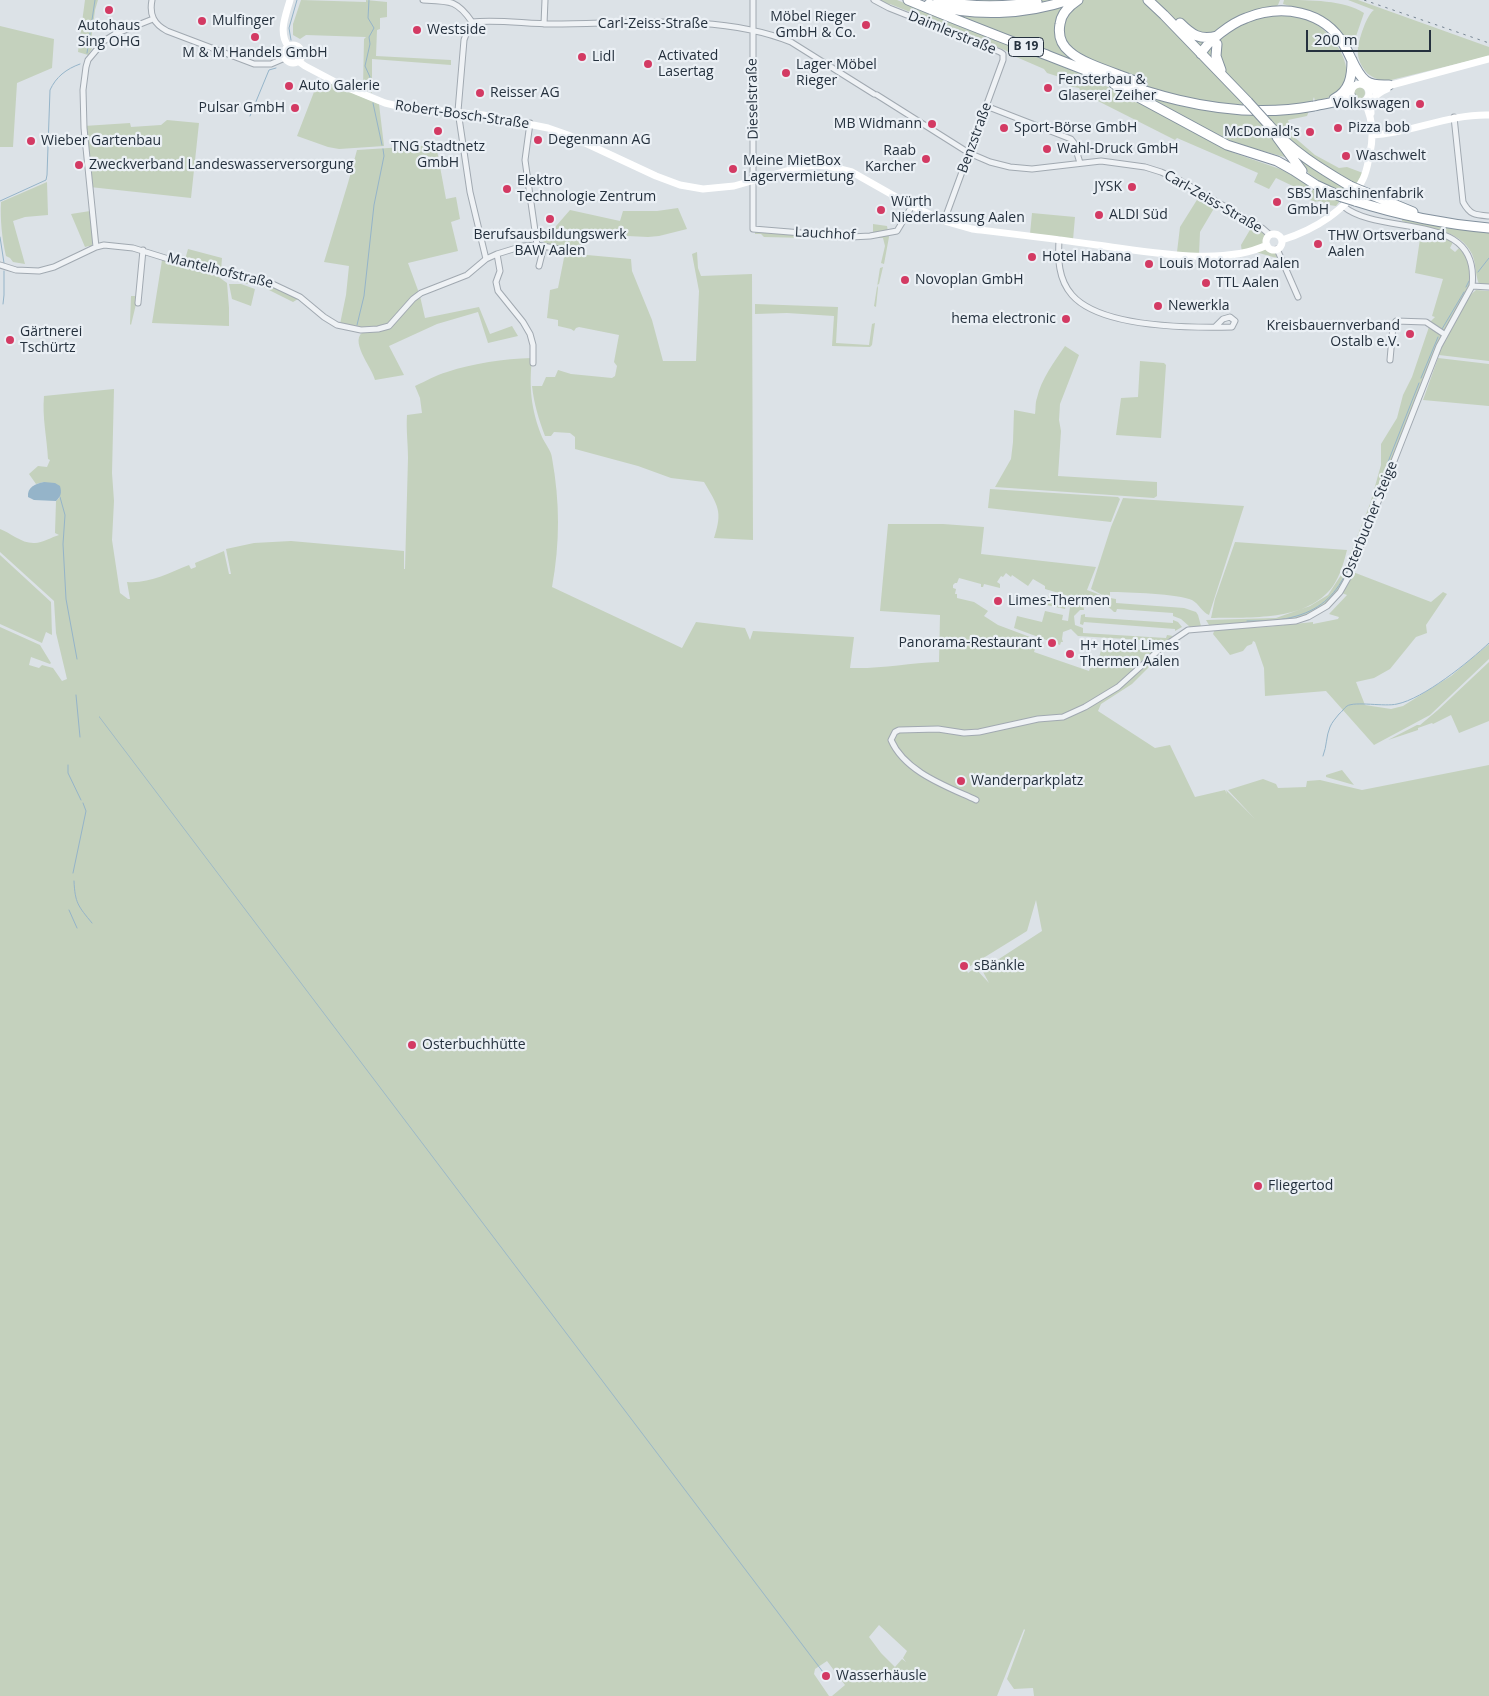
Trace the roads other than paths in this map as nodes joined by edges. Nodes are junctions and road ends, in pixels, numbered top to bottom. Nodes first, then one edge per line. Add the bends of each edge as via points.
1 (152, 0) edge
2 (290, 0) edge
3 (423, 0) edge
4 (545, 0) edge
5 (753, 0) edge
6 (874, 0) edge
7 (908, 0) edge
8 (914, 0) edge
9 (938, 0) edge
10 (980, 0) edge
11 (1050, 0) edge
12 (1069, 0) edge
13 (1078, 0) edge
14 (1148, 0) edge
15 (1156, 0) edge
16 (1004, 6) junction
17 (153, 19) junction
18 (1176, 20) junction
19 (472, 22) junction
20 (544, 24) junction
21 (753, 31) junction
22 (1218, 39) junction
23 (288, 46) junction
24 (1203, 53) junction
25 (1003, 54) joint
26 (285, 58) junction
27 (1352, 59) junction
28 (1489, 59) edge
29 (298, 61) junction
30 (1221, 70) junction
31 (1092, 72) junction
32 (1358, 83) junction
33 (1400, 83) junction
34 (1389, 85) junction
35 (1368, 90) junction
36 (1238, 91) junction
37 (1351, 97) junction
38 (1364, 101) junction
39 (1191, 103) junction
40 (1322, 104) junction
41 (986, 106) junction
42 (458, 111) junction
43 (1489, 115) edge
44 (1371, 116) junction
45 (1454, 118) junction
46 (530, 123) junction
47 (1270, 126) junction
48 (1373, 135) junction
49 (969, 153) junction
50 (1080, 163) junction
51 (754, 181) junction
52 (1316, 185) junction
53 (1342, 202) junction
54 (912, 206) junction
55 (1489, 216) edge
56 (944, 221) junction
57 (1456, 224) junction
58 (1489, 228) edge
59 (753, 229) joint
60 (1270, 235) junction
61 (1059, 240) junction
62 (1282, 240) junction
63 (537, 245) junction
64 (1267, 245) junction
65 (544, 246) junction
66 (96, 247) junction
67 (1277, 249) junction
68 (143, 250) junction
69 (565, 250) dead end
70 (497, 254) junction
71 (486, 258) junction
72 (0, 265) edge
73 (539, 266) dead end
74 (1472, 286) junction
75 (1489, 287) edge
76 (1298, 297) dead end
77 (138, 303) dead end
78 (1215, 327) dead end
79 (1444, 334) junction
80 (1390, 360) dead end
81 (534, 362) dead end
82 (976, 800) dead end

1 - 17 street via 150,10
2 - 23 street, Robert-Bosch-Straße via 283,29
3 - 19 street via 453,2 465,10
4 - 20 street
5 - 21 street, Dieselstraße
6 - 25 street, Daimlerstraße
7 - 31 highway, B 19
8 - 12 highway via 984,13 1021,11
9 - 16 highway via 969,6
10 - 16 highway
11 - 16 highway
13 - 39 highway, B 19 via 1064,13 1059,27 1061,40 1070,52
14 - 24 highway, B 19
15 - 18 highway
17 - 26 street via 167,32 254,64 271,64
17 - 66 street via 104,41 86,67 84,128
18 - 22 highway via 1197,37
18 - 24 highway
19 - 20 street, Carl-Zeiss-Straße
19 - 42 street via 464,40
20 - 21 street, Carl-Zeiss-Straße via 703,22
21 - 49 street, Carl-Zeiss-Straße via 791,42
21 - 51 street, Dieselstraße
22 - 24 highway
22 - 27 highway via 1239,20 1281,10 1294,11 1333,30
22 - 30 highway, B 19 via 1216,56
23 - 26 street, Robert-Bosch-Straße
23 - 29 street, Robert-Bosch-Straße via 299,48 301,56
24 - 30 highway
24 - 36 highway, B 19
25 - 41 street, Benzstraße
26 - 29 street, Robert-Bosch-Straße via 291,62
27 - 32 highway
27 - 34 highway via 1364,80
27 - 40 highway, B 19 via 1347,88 1337,98
28 - 33 street
29 - 42 street, Robert-Bosch-Straße via 385,104
30 - 36 highway, B 19
31 - 39 highway
31 - 52 highway, B 19 via 1227,145 1277,161
32 - 35 street
32 - 37 street via 1351,88
33 - 34 street
33 - 44 street via 1376,94
34 - 35 street
35 - 38 street
36 - 47 highway, B 19, bridge
37 - 38 street
37 - 40 highway, B 19
38 - 44 street
39 - 40 highway, B 19 via 1250,112
41 - 49 street, Benzstraße
41 - 50 street via 1071,139
42 - 46 street, Robert-Bosch-Straße
42 - 71 street via 470,192
43 - 45 street
44 - 48 street
45 - 48 street
45 - 55 street via 1463,202 1476,215
46 - 51 street, Robert-Bosch-Straße via 568,135 680,185 703,189
46 - 63 street via 525,160
47 - 52 highway, B 19 via 1294,162
47 - 57 highway, B 19, bridge via 1308,160 1350,186 1406,210
48 - 53 street via 1363,180
49 - 50 street, Carl-Zeiss-Straße via 990,162 1032,169
49 - 56 street, Benzstraße
50 - 60 street, Carl-Zeiss-Straße via 1116,162 1161,172 1216,200
51 - 54 street, Robert-Bosch-Straße via 800,168 832,166 852,172
51 - 59 street, Dieselstraße
52 - 53 highway, B 19
53 - 57 highway, B 19, bridge via 1355,201 1397,214
53 - 62 street via 1308,230
53 - 74 street via 1358,216 1435,232 1461,244 1469,257
54 - 56 street, Robert-Bosch-Straße
54 - 59 street, Lauchhof via 897,231 870,236
56 - 61 street, Robert-Bosch-Straße via 972,229
57 - 58 highway, B 19
60 - 62 street via 1277,234
60 - 64 street
61 - 64 street, Robert-Bosch-Straße via 1208,256 1236,254
61 - 78 street via 1058,267 1066,286 1087,306 1103,314 1130,320 1173,327
62 - 67 street
63 - 65 street
63 - 70 street
64 - 67 street via 1270,249
65 - 69 street
65 - 73 street
66 - 68 street, Mantelhofstraße via 104,245
66 - 72 street, Mantelhofstraße via 50,269 16,270
67 - 76 street
68 - 71 street, Mantelhofstraße via 200,268 264,280 300,297 324,317 349,329 390,326 413,298 467,275
68 - 77 street
70 - 71 street
70 - 81 street via 500,272 496,282 498,291 530,334
74 - 75 street
74 - 79 street, Osterbucher Steige
79 - 80 street via 1426,322 1396,321
79 - 82 street, Osterbucher Steige via 1349,576 1334,599 1318,612 1296,622 1188,630 1160,649 1118,686 1063,717 978,732 938,729 895,732 891,740 895,750 918,771

